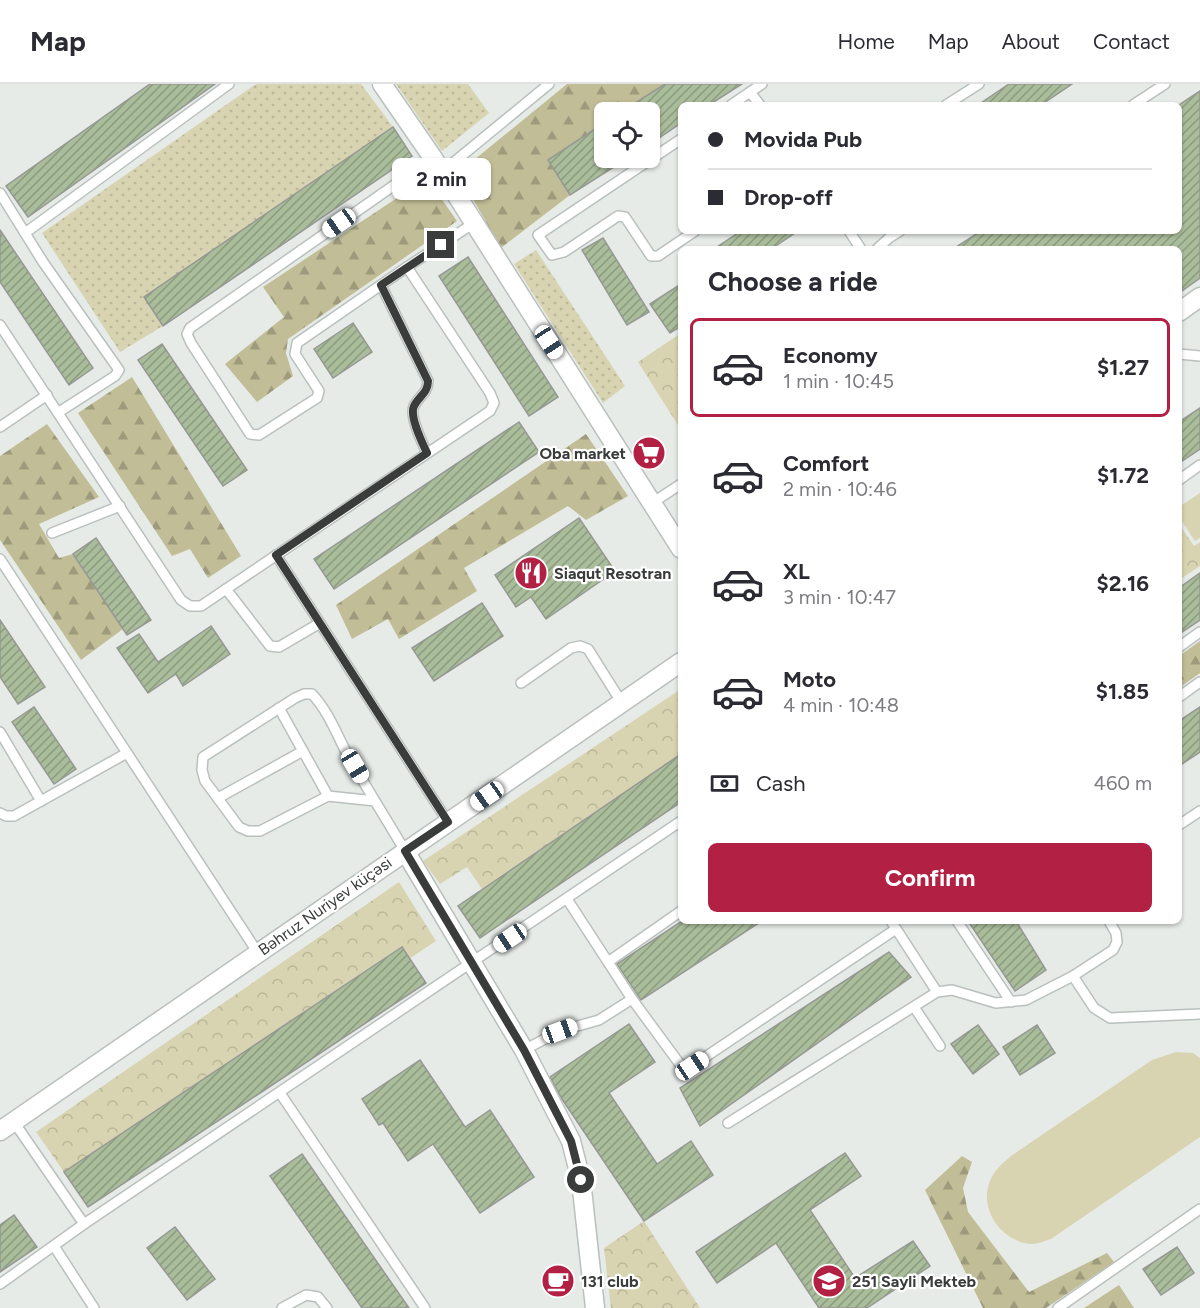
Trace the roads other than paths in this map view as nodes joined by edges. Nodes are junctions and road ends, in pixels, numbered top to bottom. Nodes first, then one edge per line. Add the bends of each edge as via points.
1 (229, 84) edge
2 (382, 84) edge
3 (549, 84) edge
4 (762, 84) edge
5 (979, 84) edge
6 (1165, 84) edge
7 (750, 92) junction
8 (735, 102) edge
9 (758, 102) edge
10 (951, 102) edge
11 (1138, 102) edge
12 (678, 141) edge
13 (437, 165) junction
14 (0, 193) edge
15 (474, 223) junction
16 (25, 233) junction
17 (691, 234) edge
18 (895, 234) edge
19 (880, 246) edge
20 (407, 267) junction
21 (381, 285) junction
22 (1200, 297) edge
23 (1182, 310) edge
24 (0, 325) edge
25 (1182, 354) edge
26 (1200, 356) edge
27 (47, 394) junction
28 (59, 412) junction
29 (0, 427) edge
30 (427, 453) junction
31 (1200, 465) edge
32 (1182, 478) edge
33 (678, 486) edge
34 (651, 503) junction
35 (120, 506) junction
36 (52, 532) dead end
37 (678, 544) edge
38 (276, 555) junction
39 (0, 559) edge
40 (226, 589) junction
41 (320, 622) junction
42 (1200, 632) edge
43 (1182, 645) edge
44 (678, 664) edge
45 (1200, 682) edge
46 (521, 683) dead end
47 (1182, 695) edge
48 (622, 703) junction
49 (279, 708) junction
50 (0, 732) edge
51 (303, 751) junction
52 (127, 753) junction
53 (328, 796) junction
54 (218, 798) junction
55 (41, 801) junction
56 (375, 801) junction
57 (1200, 811) edge
58 (0, 813) edge
59 (448, 822) junction
60 (1182, 823) edge
61 (678, 824) edge
62 (405, 851) junction
63 (567, 899) junction
64 (678, 913) edge
65 (959, 924) edge
66 (1110, 924) edge
67 (893, 925) edge
68 (258, 953) junction
69 (608, 962) junction
70 (472, 964) junction
71 (1073, 976) junction
72 (937, 992) junction
73 (632, 999) junction
74 (1011, 1002) junction
75 (914, 1007) junction
76 (1200, 1014) edge
77 (940, 1046) dead end
78 (524, 1050) junction
79 (280, 1093) junction
80 (728, 1123) dead end
81 (7, 1126) edge
82 (1200, 1209) edge
83 (84, 1224) junction
84 (54, 1246) junction
85 (0, 1284) edge
86 (94, 1308) edge
87 (282, 1308) edge
88 (327, 1308) edge
89 (425, 1308) edge
90 (595, 1308) edge
91 (1058, 1308) edge

1 - 16 lane
2 - 13 street
3 - 13 lane
4 - 7 lane
5 - 10 lane
6 - 11 lane
7 - 8 lane
7 - 9 lane
12 - 17 lane via 538,236 552,255 564,252 618,216 626,217 651,256 658,256
13 - 15 street
13 - 21 lane via 190,328 187,334 250,434 260,435 317,398 319,391 295,354 297,343
14 - 16 lane
15 - 20 lane
15 - 34 street
16 - 28 lane via 119,370
18 - 19 lane
20 - 21 lane
20 - 30 lane via 494,403 490,411
21 - 30 lane via 428,381 428,389 413,407
22 - 23 street
24 - 27 lane
25 - 26 lane
27 - 28 lane
27 - 29 lane
28 - 35 lane
30 - 38 lane
31 - 32 lane
33 - 34 lane
34 - 37 street
35 - 36 lane
35 - 40 lane via 181,600 190,606 201,606
38 - 40 lane
38 - 41 lane
39 - 52 lane
40 - 41 lane via 270,646 279,647
41 - 59 lane
42 - 43 lane
44 - 48 street, Bəhruz Nuriyev küçəsi
45 - 47 lane
46 - 48 lane via 571,648 580,646 588,649
48 - 59 street, Bəhruz Nuriyev küçəsi
49 - 51 lane
49 - 54 lane via 203,757 205,781
49 - 56 lane via 304,694 312,694 324,706
50 - 55 lane
51 - 53 lane
51 - 54 lane
52 - 55 lane
52 - 68 lane
53 - 54 lane via 260,831 239,827
53 - 56 lane
55 - 58 lane via 14,816
56 - 62 lane
57 - 60 lane
59 - 62 street, Bəhruz Nuriyev küçəsi
61 - 63 lane
62 - 68 street, Bəhruz Nuriyev küçəsi
62 - 70 street
63 - 69 lane
63 - 70 lane
64 - 69 lane
65 - 74 lane
66 - 71 lane via 1116,933 1113,950
67 - 72 lane
67 - 73 lane via 692,1066 679,1063
68 - 81 street, Bəhruz Nuriyev küçəsi
69 - 73 lane
70 - 78 street
70 - 79 lane
71 - 74 lane via 1026,1000
71 - 76 lane via 1094,1008 1110,1018
72 - 74 lane via 952,990 996,1003
72 - 75 lane
73 - 78 lane via 600,1020 560,1031
75 - 77 lane
75 - 80 lane
78 - 90 street via 578,1161
79 - 83 lane
79 - 89 lane
81 - 83 lane
82 - 91 lane
83 - 84 lane
84 - 85 lane
84 - 86 lane
87 - 88 lane via 306,1295 318,1297

